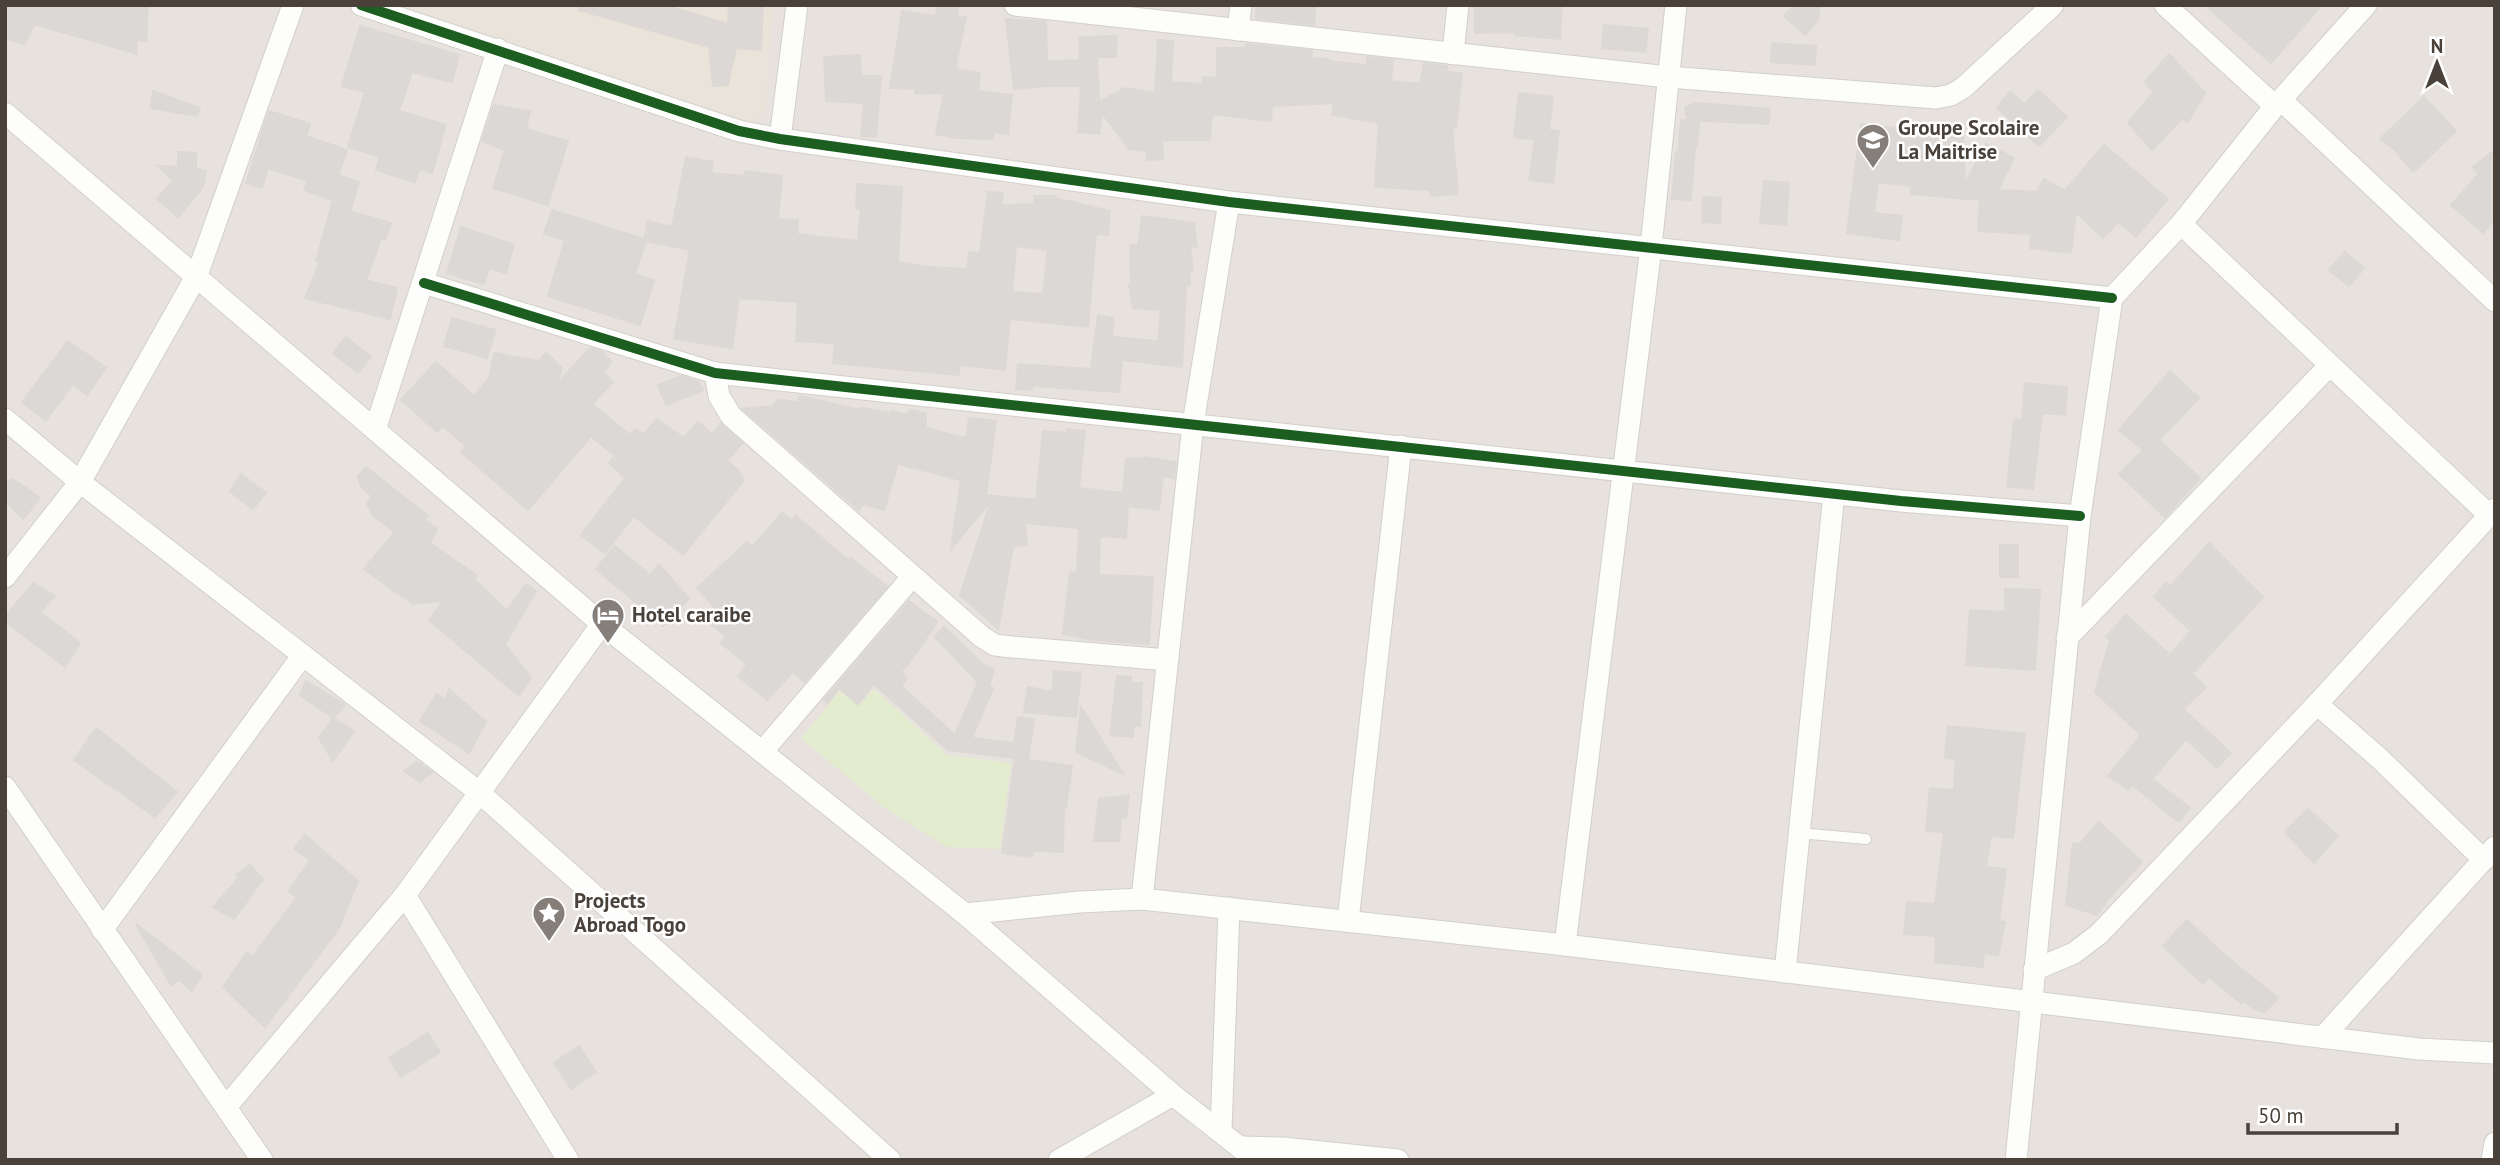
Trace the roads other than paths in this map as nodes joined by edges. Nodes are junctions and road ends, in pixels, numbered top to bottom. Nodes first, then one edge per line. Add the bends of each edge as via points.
1 (293, 5) edge
2 (361, 5) edge
3 (797, 5) edge
4 (1015, 5) edge
5 (1241, 5) edge
6 (1458, 5) edge
7 (1675, 5) edge
8 (2053, 5) edge
9 (2165, 5) edge
10 (2366, 5) edge
11 (1238, 30) junction
12 (498, 49) junction
13 (1453, 54) junction
14 (1668, 77) junction
15 (2278, 103) junction
16 (5, 113) edge
17 (780, 139) junction
18 (1229, 202) junction
19 (2181, 224) junction
20 (1651, 247) junction
21 (197, 275) junction
22 (424, 283) junction
23 (2112, 298) junction
24 (2495, 301) edge
25 (2329, 365) junction
26 (715, 373) junction
27 (5, 419) edge
28 (1193, 424) junction
29 (375, 430) junction
30 (1401, 446) junction
31 (1623, 470) junction
32 (80, 482) junction
33 (1834, 494) junction
34 (2492, 512) edge
35 (2080, 516) junction
36 (5, 577) edge
37 (912, 577) junction
38 (602, 624) junction
39 (2067, 638) junction
40 (303, 655) junction
41 (1168, 660) junction
42 (2317, 704) junction
43 (762, 752) junction
44 (5, 787) edge
45 (480, 793) junction
46 (1799, 832) junction
47 (1866, 839) dead end
48 (2489, 853) edge
49 (405, 895) junction
50 (1142, 899) junction
51 (1229, 908) junction
52 (965, 914) junction
53 (1348, 921) junction
54 (102, 930) junction
55 (1565, 945) junction
56 (2035, 970) junction
57 (1785, 972) junction
58 (2031, 1002) junction
59 (2323, 1037) junction
60 (2495, 1053) edge
61 (1173, 1095) junction
62 (226, 1107) junction
63 (1221, 1131) junction
64 (2495, 1143) edge
65 (1249, 1154) edge
66 (262, 1160) edge
67 (568, 1160) edge
68 (890, 1160) edge
69 (1059, 1160) edge
70 (1398, 1160) edge
71 (2016, 1160) edge
72 (2492, 1160) edge

1 - 21 street
2 - 12 street
3 - 17 street
4 - 11 street
5 - 11 street
6 - 13 street
7 - 14 street
8 - 14 street via 1951,95
9 - 15 street
10 - 15 street
11 - 13 street
12 - 17 street via 739,131
12 - 22 street
13 - 14 street
14 - 20 street
15 - 19 street
15 - 24 street
16 - 21 street
17 - 18 street
18 - 20 street
18 - 28 street
19 - 23 street
19 - 25 street
20 - 23 street
20 - 31 street
21 - 29 street
21 - 32 street
22 - 26 street
22 - 29 street
23 - 35 street
25 - 34 street
25 - 39 street
26 - 28 street
26 - 37 street via 719,396 730,416
27 - 32 street
28 - 30 street
28 - 41 street
29 - 38 street
30 - 31 street
30 - 53 street
31 - 33 street
31 - 55 street
32 - 36 street
32 - 40 street
33 - 35 street
33 - 46 street
34 - 42 street
35 - 39 street
37 - 41 street via 995,645
37 - 43 street
38 - 43 street
38 - 45 street
39 - 56 street
40 - 45 street
40 - 54 street
41 - 50 street
42 - 48 street
42 - 56 street via 2099,934 2074,953
43 - 52 street
44 - 54 street
45 - 49 street
45 - 68 street
46 - 47 lane
46 - 57 street
48 - 59 street
49 - 62 street
49 - 67 street
50 - 51 street
50 - 52 street
51 - 53 street
51 - 63 street
52 - 61 street
53 - 55 street
54 - 62 street
55 - 57 street
56 - 58 street
57 - 58 street
58 - 59 street
58 - 71 street
59 - 60 street
61 - 63 street
61 - 69 street
62 - 66 street
63 - 65 street
64 - 72 street
65 - 70 street via 1283,1148

